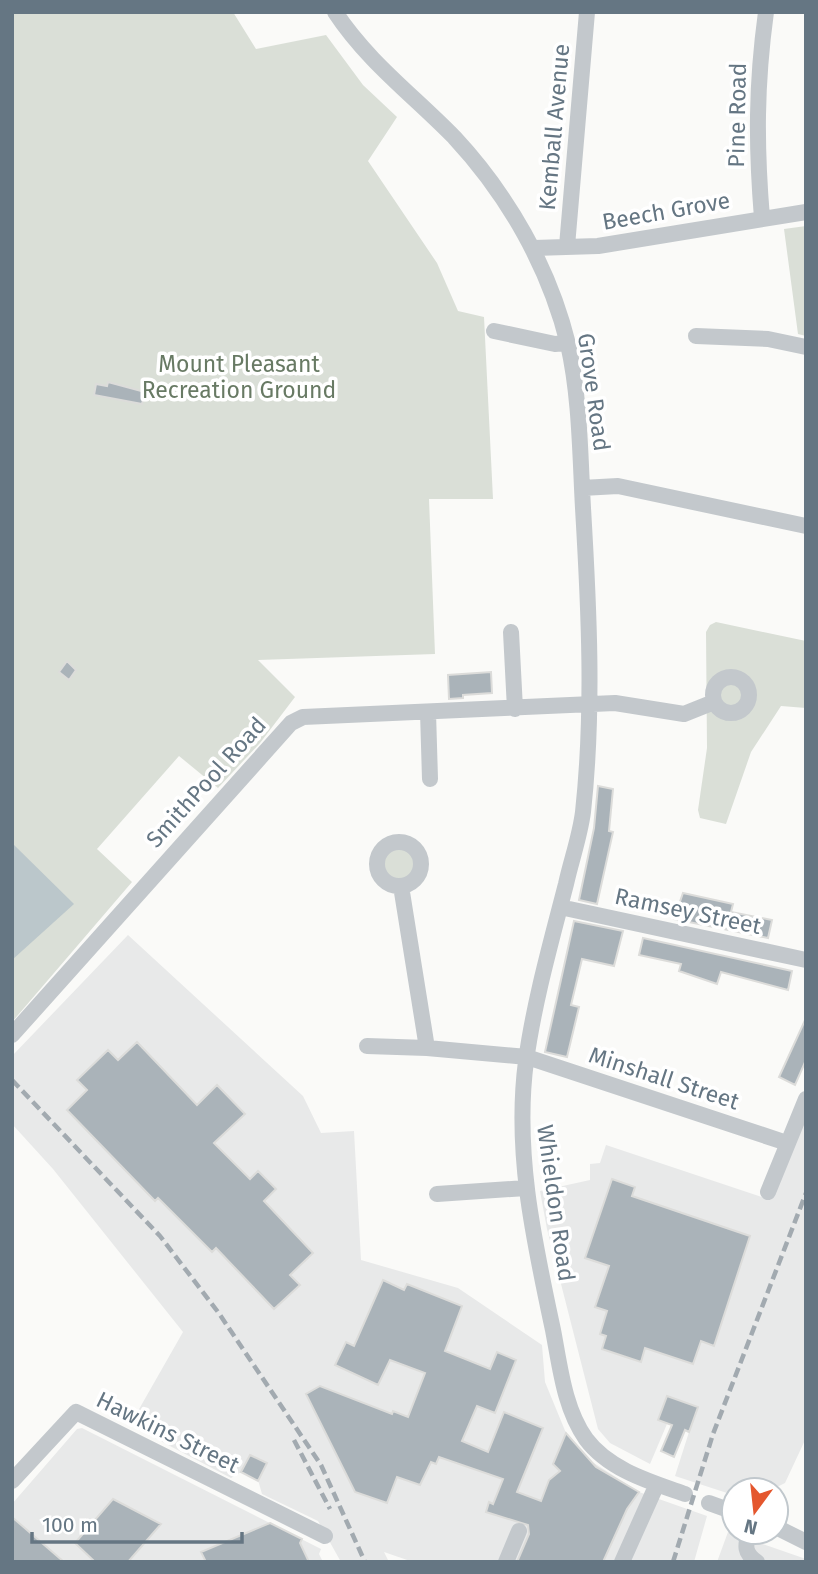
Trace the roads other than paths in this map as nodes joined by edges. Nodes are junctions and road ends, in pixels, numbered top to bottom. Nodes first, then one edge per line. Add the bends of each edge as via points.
1 (335, 12) edge
2 (587, 12) edge
3 (766, 12) edge
4 (806, 212) edge
5 (762, 218) junction
6 (567, 247) junction
7 (534, 248) junction
8 (494, 331) dead end
9 (696, 336) dead end
10 (568, 343) junction
11 (806, 347) edge
12 (582, 488) junction
13 (806, 526) edge
14 (511, 632) dead end
15 (714, 702) dead end
16 (590, 706) junction
17 (515, 709) junction
18 (428, 712) junction
19 (586, 773) joint
20 (430, 779) dead end
21 (401, 886) dead end
22 (560, 907) junction
23 (806, 960) edge
24 (12, 1035) edge
25 (367, 1046) dead end
26 (427, 1048) junction
27 (527, 1057) junction
28 (806, 1099) edge
29 (787, 1143) junction
30 (526, 1188) junction
31 (768, 1192) dead end
32 (437, 1194) dead end
33 (12, 1481) edge
34 (657, 1485) junction
35 (685, 1494) dead end
36 (709, 1503) dead end
37 (720, 1507) edge
38 (519, 1531) dead end
39 (790, 1534) edge
40 (324, 1536) dead end
41 (806, 1542) edge
42 (745, 1546) edge
43 (506, 1562) edge
44 (622, 1562) edge
45 (757, 1562) edge

1 - 7 street, Grove Road via 377,67 483,170
2 - 6 street, Kemball Avenue
3 - 5 street, Pine Road via 757,79
4 - 5 street, Beech Grove
5 - 6 street, Beech Grove
6 - 7 street, Beech Grove
7 - 10 street, Grove Road
8 - 10 street
9 - 11 street via 768,339
10 - 12 street, Grove Road
12 - 13 street via 618,486
12 - 16 street, Grove Road
14 - 17 street
15 - 16 street, SmithPool Road via 684,714 635,704
16 - 17 street, SmithPool Road
16 - 19 street, Grove Road
17 - 18 street, SmithPool Road
18 - 20 street
18 - 24 street, SmithPool Road via 303,717 291,723
19 - 22 street, Whieldon Road via 582,817
21 - 26 street
22 - 23 street, Ramsey Street
22 - 27 street, Whieldon Road
25 - 26 street, Minshall Street
26 - 27 street, Minshall Street
27 - 29 street, Minshall Street
27 - 30 street, Whieldon Road via 521,1115
28 - 29 street
29 - 31 street
30 - 32 street
30 - 34 street, Whieldon Road via 576,1422 599,1454
33 - 40 street, Hawkins Street via 76,1412
34 - 35 street, Whieldon Road
34 - 44 street
36 - 37 street
38 - 43 street
39 - 41 street
42 - 45 street via 748,1556

